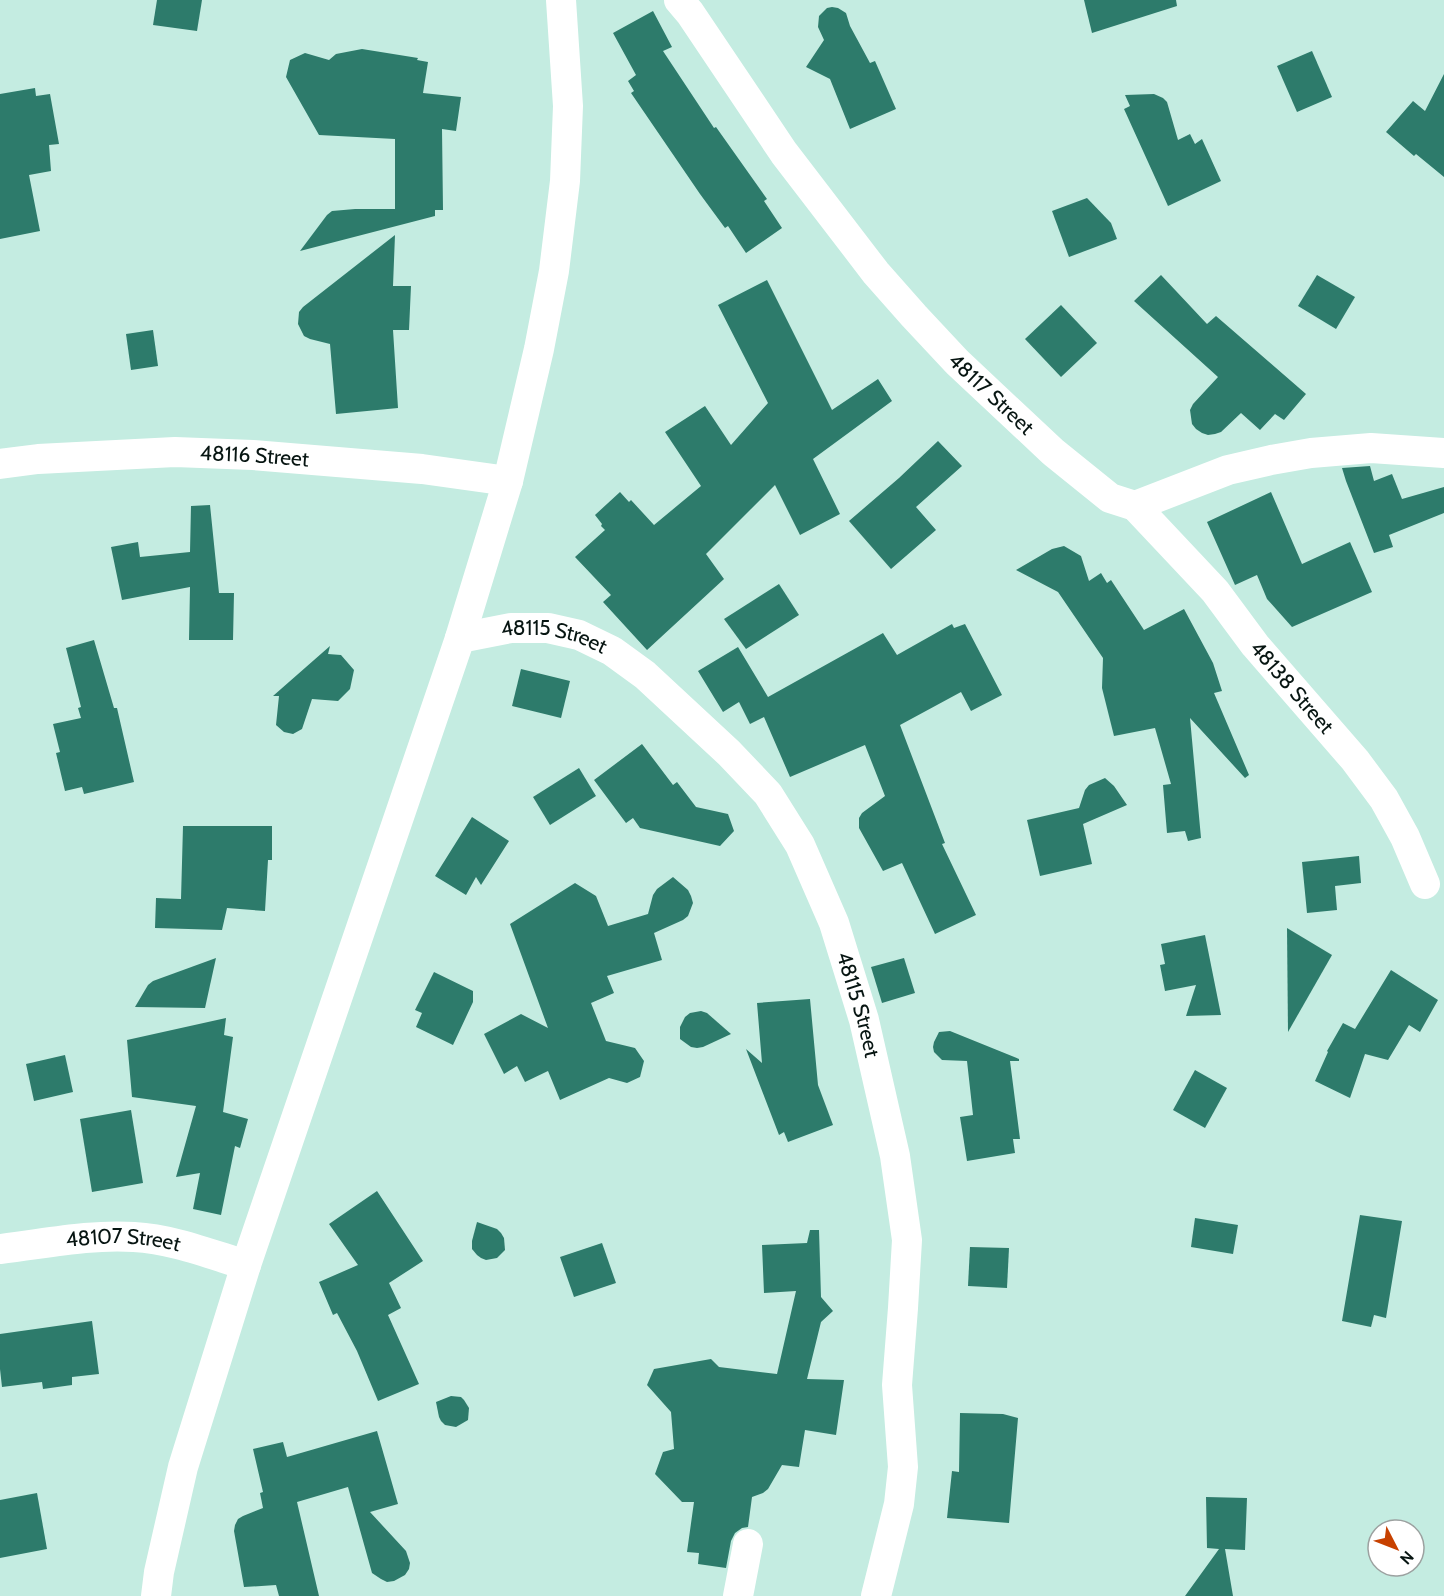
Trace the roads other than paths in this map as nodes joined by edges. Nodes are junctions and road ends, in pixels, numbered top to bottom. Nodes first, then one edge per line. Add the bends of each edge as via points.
1 (561, 0) edge
2 (679, 0) edge
3 (1444, 453) edge
4 (0, 464) edge
5 (508, 481) junction
6 (1135, 507) junction
7 (460, 638) junction
8 (1425, 884) dead end
9 (0, 1249) edge
10 (246, 1265) junction
11 (748, 1544) dead end
12 (156, 1596) edge
13 (738, 1596) edge
14 (876, 1596) edge

1 - 5 street via 568,106 565,181 554,271
2 - 6 street, 48117 Street via 784,153 914,316 1053,452 1110,498
3 - 6 street via 1371,448 1301,455 1228,470
4 - 5 street, 48116 Street via 175,452 422,469
5 - 7 street
6 - 8 street, 48138 Street via 1215,591 1255,645 1355,760 1384,799
7 - 10 street
7 - 14 street, 48115 Street via 512,628 548,628 579,635 612,651 645,675 768,794 813,874 834,923 864,1020 895,1156 907,1240 897,1385 903,1467 899,1504
9 - 10 street, 48107 Street via 102,1236 135,1237 168,1242
10 - 12 street via 183,1467
11 - 13 street

